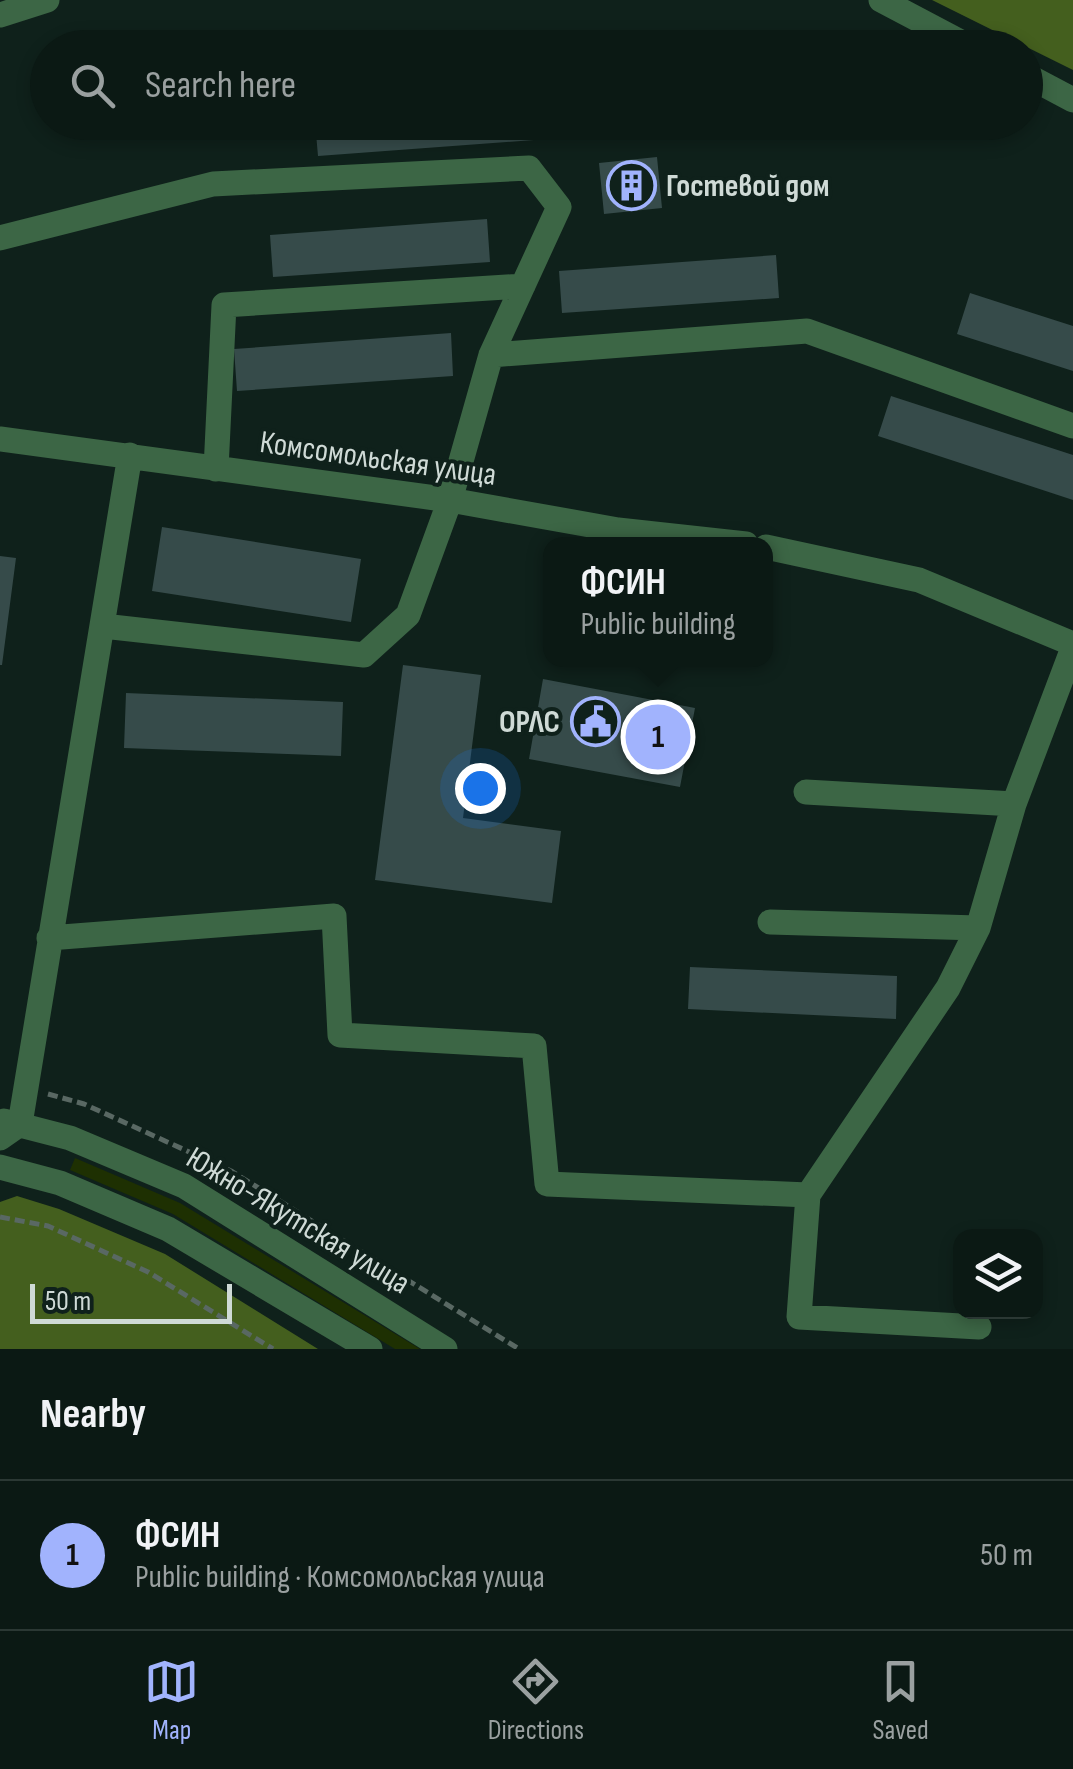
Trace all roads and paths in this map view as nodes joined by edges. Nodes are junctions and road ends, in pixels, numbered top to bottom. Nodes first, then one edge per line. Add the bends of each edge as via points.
1 (47, 0) edge
2 (881, 0) edge
3 (0, 15) edge
4 (938, 30) edge
5 (1043, 84) edge
6 (1073, 100) edge
7 (0, 238) edge
8 (523, 286) junction
9 (492, 355) junction
10 (1073, 426) edge
11 (0, 439) edge
12 (130, 456) junction
13 (216, 469) junction
14 (450, 500) junction
15 (682, 537) edge
16 (773, 549) edge
17 (104, 626) junction
18 (1073, 646) edge
19 (806, 792) dead end
20 (1014, 804) junction
21 (770, 922) dead end
22 (978, 928) junction
23 (49, 938) junction
24 (26, 1088) junction
25 (7, 1127) edge
26 (0, 1167) edge
27 (808, 1195) junction
28 (0, 1217) edge
29 (979, 1328) dead end
30 (273, 1349) edge
31 (370, 1349) edge
32 (445, 1349) edge
33 (518, 1349) edge

1 - 3 street
2 - 4 street
5 - 6 street
7 - 8 street via 213,184 529,168 559,207
8 - 9 street
8 - 13 street via 224,305
9 - 10 street via 807,330
9 - 14 street
11 - 12 street, Комсомольская улица
12 - 13 street, Комсомольская улица
12 - 17 street
13 - 14 street, Комсомольская улица
14 - 15 street, Комсомольская улица
14 - 17 street via 408,616 364,655
16 - 18 street via 919,580
17 - 23 street
18 - 20 street
19 - 20 street
20 - 22 street
21 - 22 street
22 - 27 street via 948,988
23 - 24 street
23 - 27 street via 334,916 340,1035 534,1046 547,1184
24 - 25 street
24 - 33 path via 84,1104 232,1170
25 - 32 street, Южно-Якутская улица via 70,1138 184,1186
26 - 31 street via 60,1183 168,1229
27 - 29 street via 800,1316
28 - 30 path via 48,1226 148,1272

